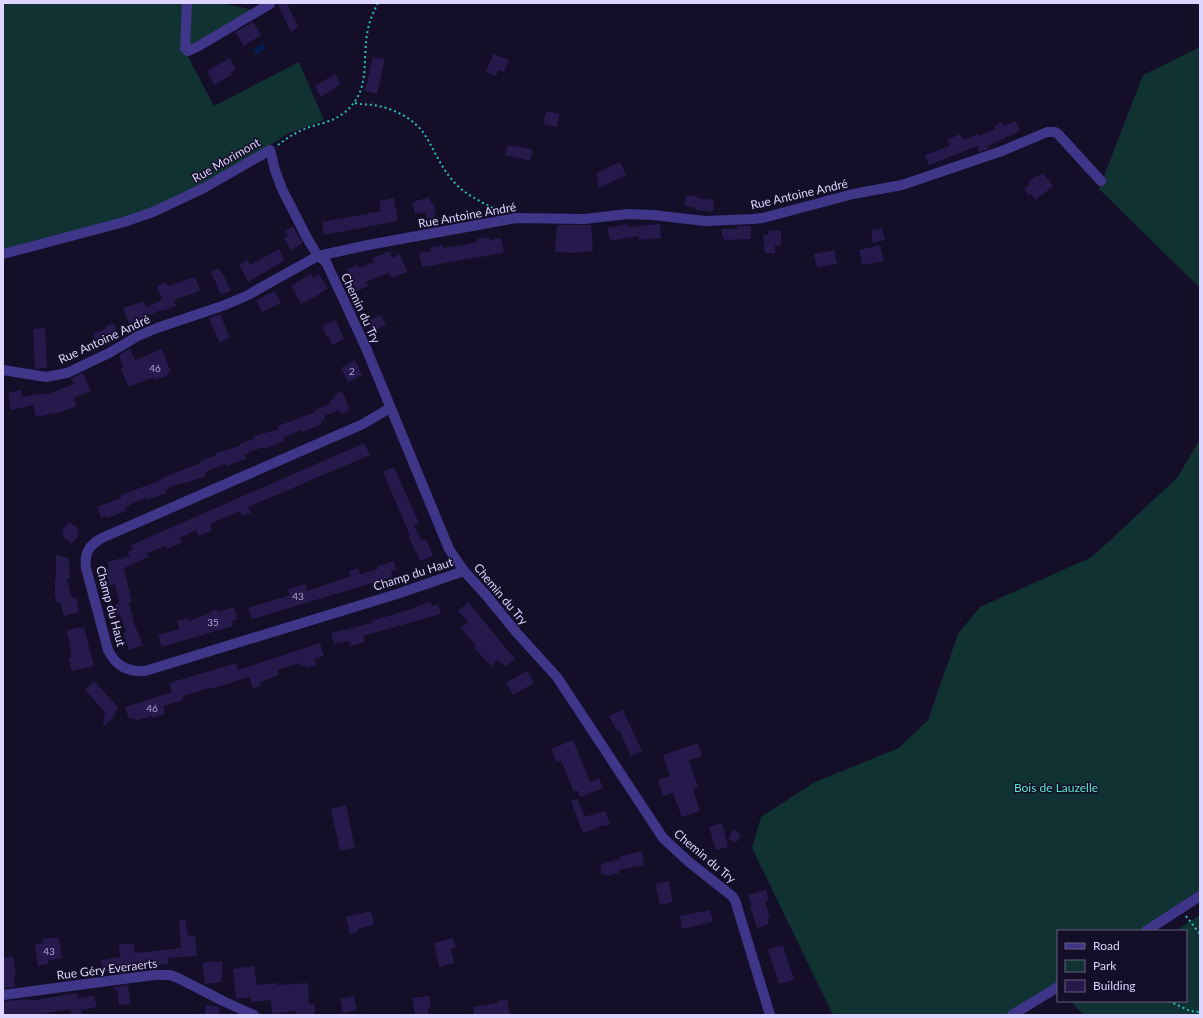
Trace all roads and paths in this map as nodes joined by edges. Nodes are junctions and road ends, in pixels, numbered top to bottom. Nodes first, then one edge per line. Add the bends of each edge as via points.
1 (187, 3) edge
2 (378, 3) edge
3 (270, 4) edge
4 (355, 103) junction
5 (270, 150) junction
6 (1101, 181) dead end
7 (503, 221) junction
8 (3, 254) edge
9 (318, 256) junction
10 (3, 370) edge
11 (390, 408) junction
12 (464, 571) junction
13 (1200, 896) edge
14 (1180, 909) junction
15 (1148, 930) edge
16 (1200, 934) edge
17 (1057, 988) edge
18 (3, 995) edge
19 (1171, 1002) edge
20 (1200, 1012) edge
21 (254, 1015) edge
22 (770, 1015) edge
23 (1012, 1015) edge

1 - 3 street via 185,48 188,51
2 - 4 path via 368,29 365,70
4 - 5 path, Rue Morimont via 339,116 297,132
4 - 7 path via 390,109 418,125 455,184 500,212
5 - 8 street, Rue Morimont via 204,188 153,212
5 - 9 street, Chemin du Try via 282,188
6 - 7 street, Rue Antoine André via 1055,132 1047,132 1002,151 902,185 853,194 764,218 705,221 628,214 584,219 516,218
7 - 9 street, Rue Antoine André
9 - 10 street, Rue Antoine André via 246,296 138,336 67,373 46,377
9 - 11 street, Chemin du Try via 326,262 366,348
11 - 12 street, Chemin du Try via 450,549
11 - 12 street, Champ du Haut via 363,424 94,542 86,553 86,568 108,650 112,658 126,669 145,671
12 - 22 street, Chemin du Try via 557,677 663,838 735,900
13 - 14 street
14 - 15 street
14 - 16 path
17 - 23 street
18 - 21 street, Rue Géry Everaerts via 170,975
19 - 20 path via 1190,1011

